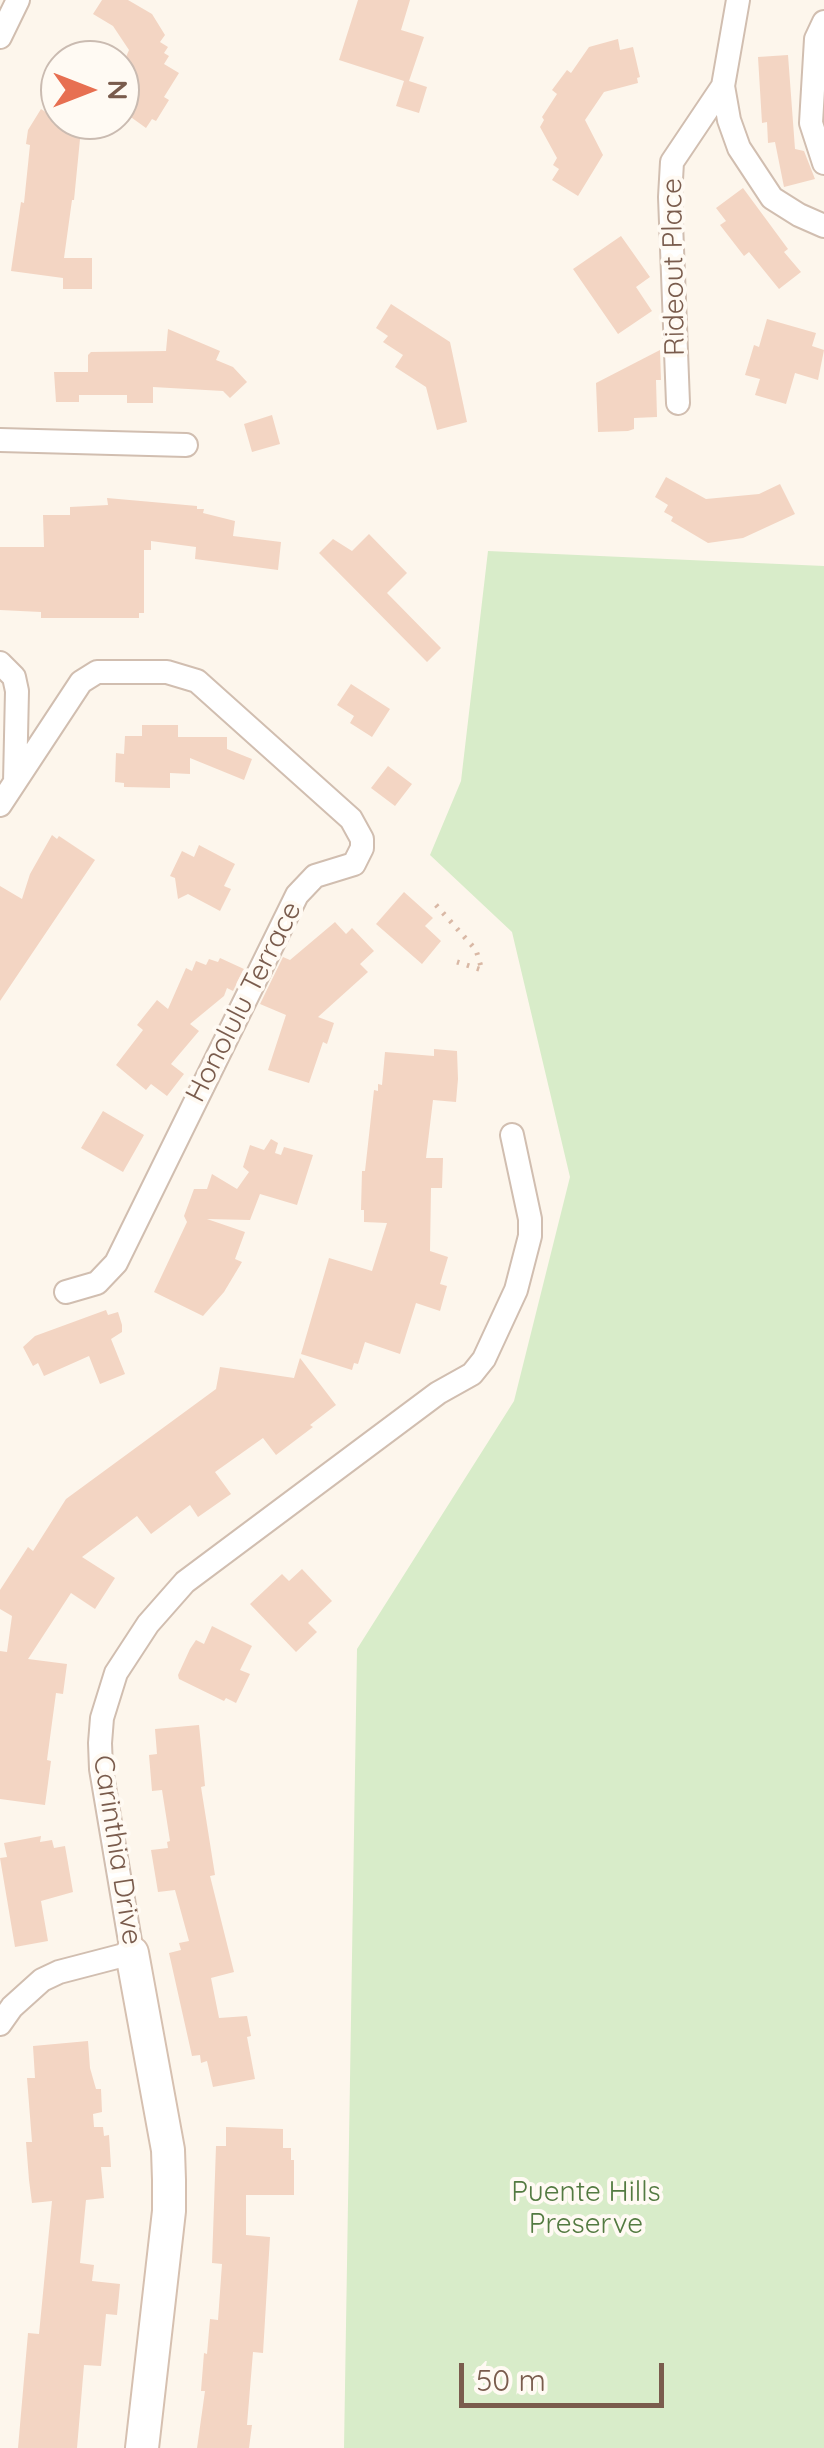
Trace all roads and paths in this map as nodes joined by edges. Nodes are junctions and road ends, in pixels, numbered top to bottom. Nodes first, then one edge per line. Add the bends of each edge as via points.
1 (18, 0) edge
2 (738, 0) edge
3 (824, 22) edge
4 (0, 37) edge
5 (723, 86) junction
6 (824, 163) edge
7 (824, 226) edge
8 (678, 403) dead end
9 (0, 440) edge
10 (186, 446) dead end
11 (0, 663) edge
12 (15, 782) junction
13 (0, 805) edge
14 (436, 905) dead end
15 (458, 962) dead end
16 (512, 1135) dead end
17 (66, 1292) dead end
18 (132, 1952) junction
19 (0, 2024) edge
20 (142, 2448) edge

1 - 4 street
2 - 5 street
3 - 6 street via 816,39 810,123
5 - 7 street via 729,120 754,175 772,198
5 - 8 street, Rideout Place via 672,162
9 - 10 street
11 - 12 street via 14,677 16,691
12 - 13 street, Honolulu Terrace
12 - 17 street, Honolulu Terrace via 73,691 90,676 180,674 197,681 351,819 362,839 354,864 314,876 297,895 116,1264 97,1283
14 - 15 path via 476,950 482,970
16 - 18 street, Carinthia Drive via 530,1236 516,1290 484,1359 186,1582 116,1673 102,1718 100,1769
18 - 19 street via 42,1980
18 - 20 street, Carinthia Drive via 169,2180

